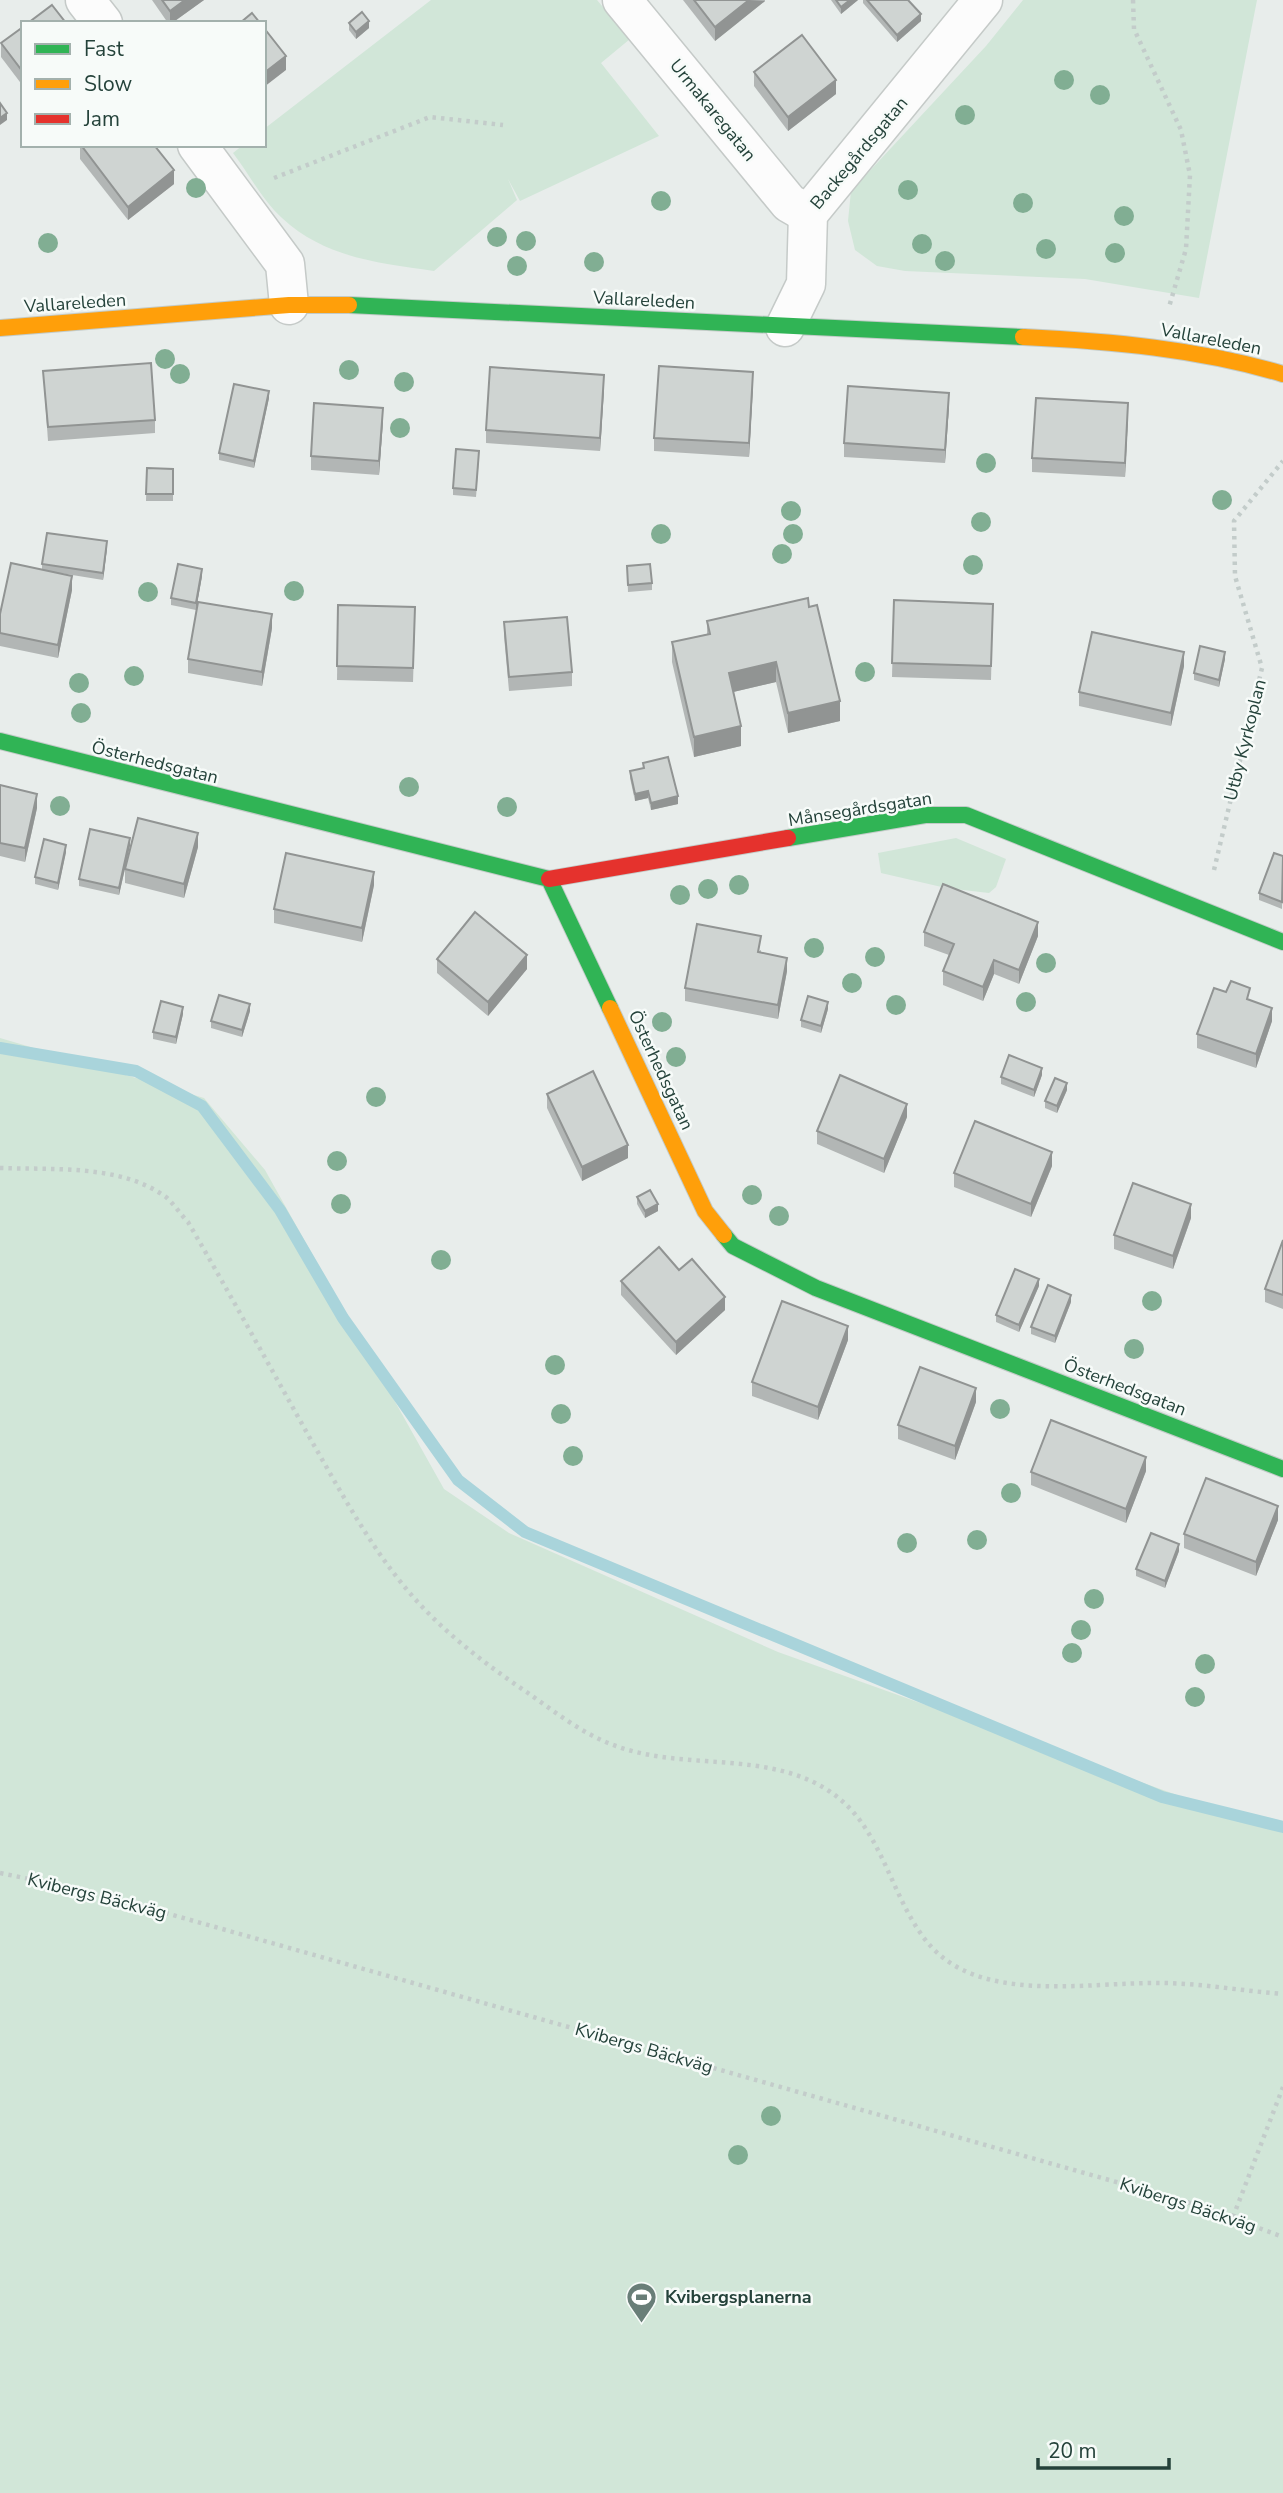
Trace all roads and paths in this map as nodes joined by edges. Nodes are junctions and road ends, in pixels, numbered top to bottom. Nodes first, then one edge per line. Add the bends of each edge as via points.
1 (85, 0) edge
2 (622, 0) edge
3 (983, 0) edge
4 (1133, 0) edge
5 (101, 21) edge
6 (503, 125) dead end
7 (199, 147) edge
8 (235, 195) junction
9 (808, 214) junction
10 (289, 305) junction
11 (785, 327) junction
12 (0, 328) edge
13 (1157, 348) junction
14 (1283, 374) edge
15 (1283, 461) edge
16 (0, 741) edge
17 (548, 879) junction
18 (1204, 913) junction
19 (1283, 942) edge
20 (0, 1168) edge
21 (1283, 1469) edge
22 (0, 1874) edge
23 (1283, 1994) edge
24 (1283, 2087) edge
25 (1233, 2217) junction
26 (1283, 2237) edge

1 - 5 street
2 - 9 street, Urmakaregatan via 789,203
3 - 9 street, Backegårdsgatan
4 - 13 path via 1134,29 1181,130 1190,175 1186,249
6 - 8 path via 430,117
7 - 8 street
8 - 10 street via 285,264
9 - 11 street, Backegårdsgatan via 806,284
10 - 11 street, Vallareleden via 392,305
10 - 12 street, Vallareleden
11 - 13 street, Vallareleden via 999,335
13 - 14 street, Vallareleden
15 - 18 path, Utby Kyrkoplan via 1234,521 1235,576 1262,668
16 - 17 street, Österhedsgatan
17 - 18 street, Månsegårdsgatan via 925,815 966,815
17 - 21 street, Österhedsgatan via 705,1211 733,1246 816,1288
18 - 19 street, Månsegårdsgatan
20 - 23 path via 124,1177 166,1198 188,1222 344,1498 395,1575 451,1634 566,1720 615,1746 680,1761 765,1767 798,1774 830,1791 856,1814 882,1854 901,1900 929,1944 956,1966 981,1977 1021,1985 1162,1983
22 - 25 path, Kvibergs Bäckväg via 102,1895
24 - 25 path
25 - 26 path, Kvibergs Bäckväg

